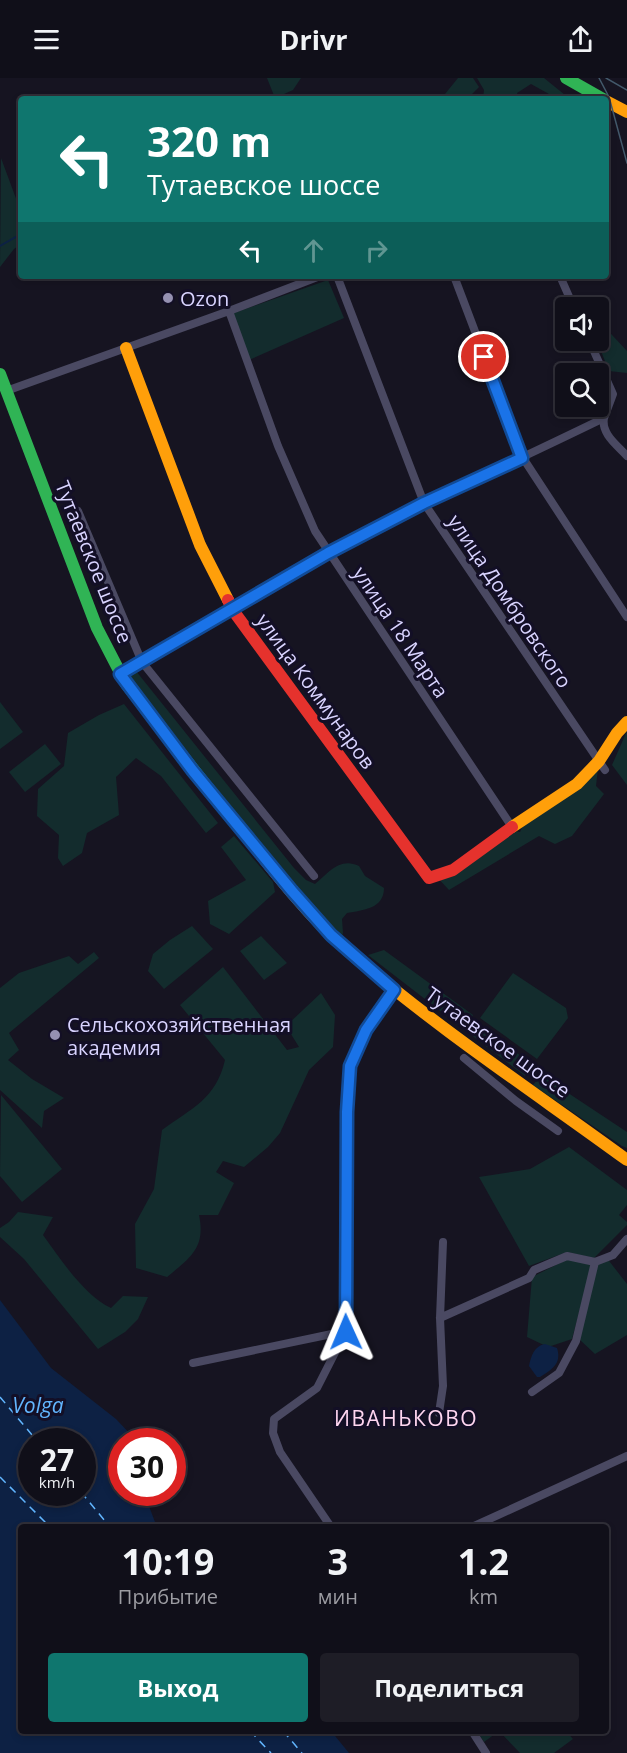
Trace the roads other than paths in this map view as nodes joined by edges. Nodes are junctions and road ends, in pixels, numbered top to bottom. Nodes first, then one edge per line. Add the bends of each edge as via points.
1 (566, 78) edge
2 (597, 96) edge
3 (609, 103) edge
4 (627, 112) edge
5 (312, 279) edge
6 (338, 279) edge
7 (455, 279) edge
8 (561, 279) edge
9 (569, 297) edge
10 (229, 312) junction
11 (126, 348) junction
12 (594, 351) edge
13 (0, 374) edge
14 (6, 391) junction
15 (604, 418) junction
16 (627, 456) edge
17 (522, 458) junction
18 (424, 503) junction
19 (78, 511) dead end
20 (328, 553) junction
21 (232, 609) junction
22 (627, 617) edge
23 (142, 662) junction
24 (120, 674) junction
25 (627, 722) edge
26 (602, 765) junction
27 (512, 827) junction
28 (314, 876) dead end
29 (394, 990) junction
30 (464, 1058) dead end
31 (527, 1088) junction
32 (516, 1101) junction
33 (558, 1131) dead end
34 (627, 1160) edge
35 (627, 1239) edge
36 (443, 1242) dead end
37 (595, 1262) junction
38 (440, 1318) junction
39 (346, 1332) junction
40 (193, 1363) dead end
41 (532, 1392) dead end
42 (439, 1413) dead end
43 (627, 1456) edge
44 (329, 1524) edge
45 (479, 1524) edge
46 (474, 1734) edge
47 (486, 1753) edge

1 - 2 main road
3 - 4 main road
5 - 10 street
6 - 18 street, улица Домбровского
7 - 17 street
8 - 9 street
10 - 11 street
10 - 20 street, улица 18 Марта via 278,446
11 - 14 street
11 - 21 main road, улица Коммунаров via 200,545
12 - 15 street via 613,394
13 - 14 main road, Тутаевское шоссе
14 - 24 main road, Тутаевское шоссе via 97,628
15 - 16 street via 602,427 606,434
15 - 17 street
17 - 18 street
17 - 22 street
18 - 20 street
18 - 26 street, улица Домбровского
19 - 23 street
20 - 21 street
20 - 27 street, улица 18 Марта
21 - 23 street
21 - 27 main road, улица Коммунаров via 429,878 453,870
23 - 24 street
23 - 28 street
24 - 29 main road, Тутаевское шоссе via 193,771 298,898 331,935
25 - 26 main road via 617,733
26 - 27 main road
29 - 31 main road, Тутаевское шоссе
29 - 39 street via 366,1030 350,1066
30 - 32 street
31 - 32 street
31 - 34 main road, Тутаевское шоссе
32 - 33 street
35 - 37 street via 613,1255
36 - 38 street
37 - 38 street via 567,1256 534,1270 529,1278
37 - 41 street via 576,1341 559,1373
38 - 42 street via 443,1386
39 - 40 street
39 - 44 street via 317,1388 274,1419 273,1432 280,1452
43 - 45 street
46 - 47 street

